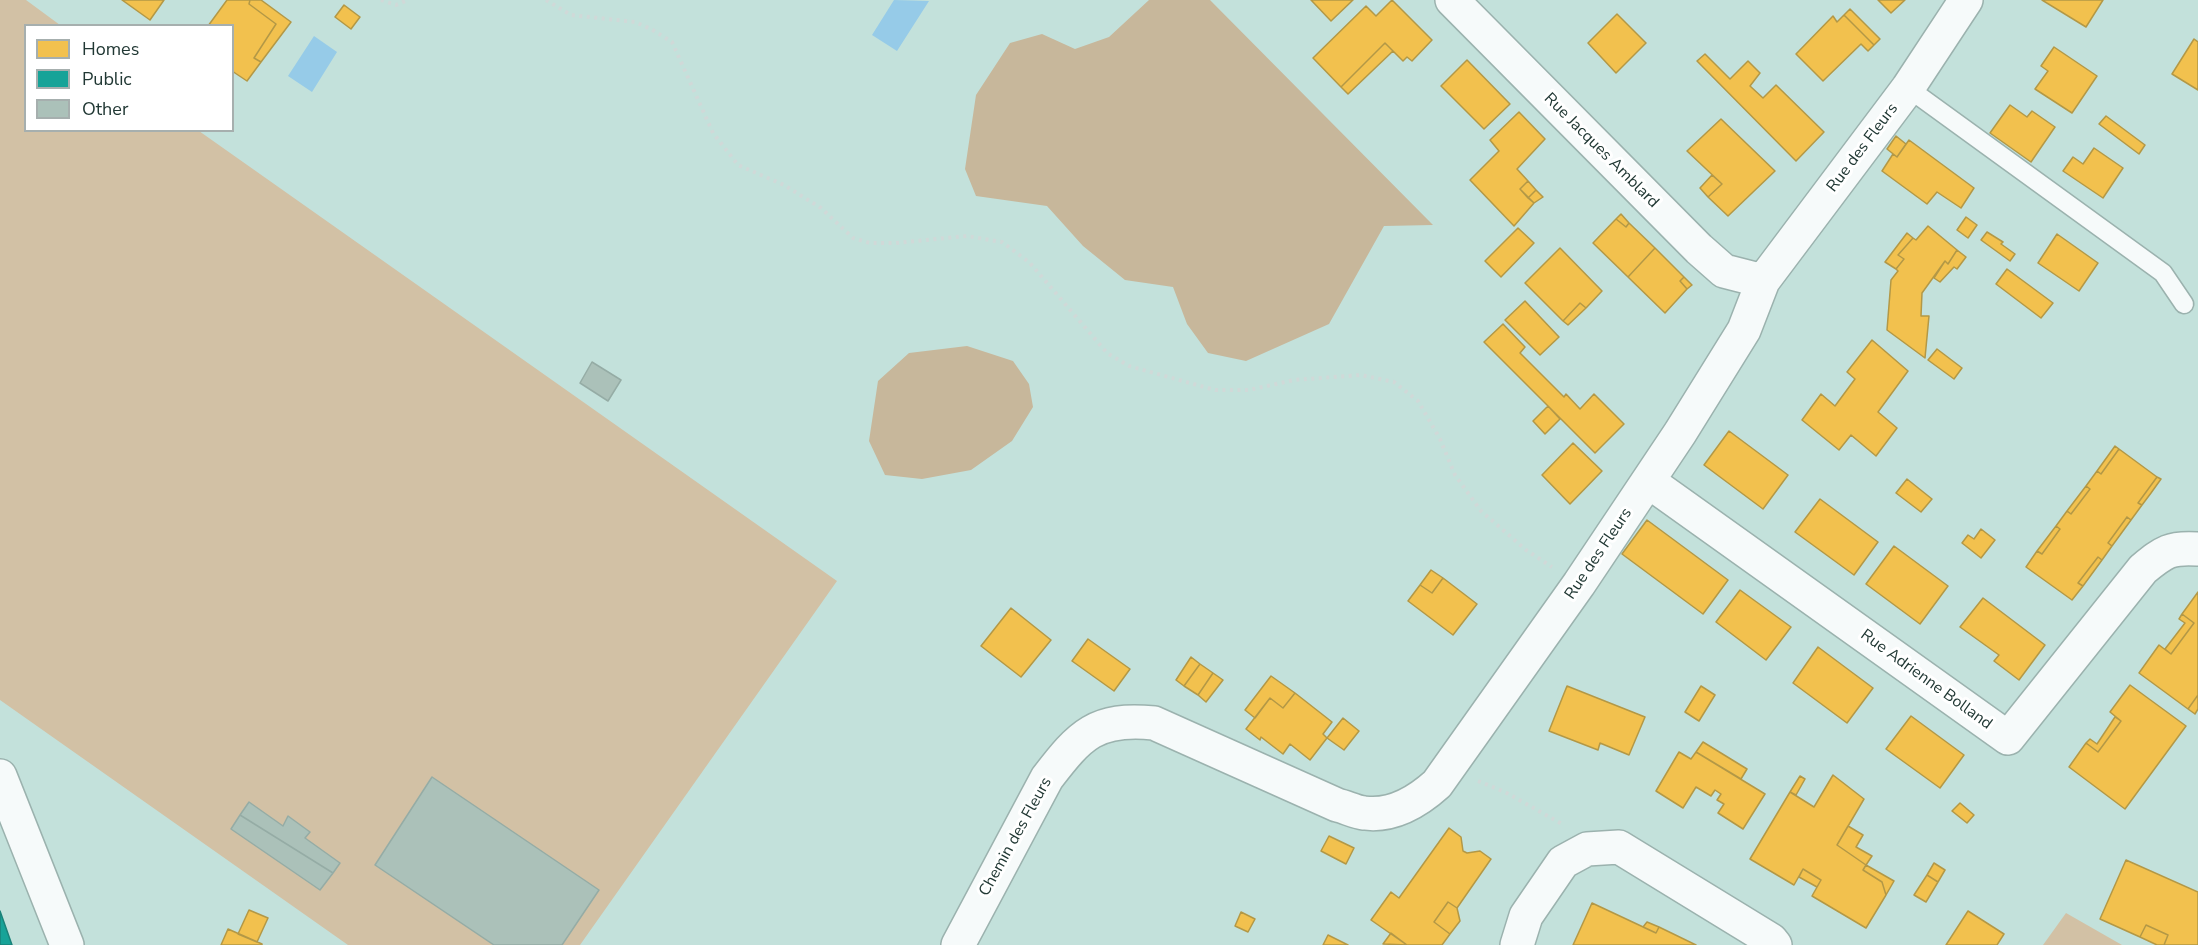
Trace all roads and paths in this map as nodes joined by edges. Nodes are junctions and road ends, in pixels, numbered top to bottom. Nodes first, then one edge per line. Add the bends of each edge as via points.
1 (381, 0) edge
2 (408, 0) edge
3 (546, 0) edge
4 (1452, 0) edge
5 (1965, 0) edge
6 (1908, 88) junction
7 (1763, 281) junction
8 (2184, 304) dead end
9 (1648, 481) junction
10 (2198, 549) edge
11 (1580, 584) junction
12 (1083, 736) joint
13 (1447, 768) junction
14 (0, 776) edge
15 (1587, 849) junction
16 (67, 945) edge
17 (958, 945) edge
18 (1517, 945) edge
19 (1774, 945) edge

1 - 2 path via 396,5
3 - 11 path via 571,15 635,22 672,42 713,133 738,165 784,185 821,208 853,238 870,243 896,243 967,236 1002,242 1030,263 1107,353 1129,366 1215,390 1249,390 1294,380 1360,375 1394,382 1418,400 1455,475 1481,511 1526,550
4 - 7 street, Rue Jacques Amblard via 1699,249 1724,271
5 - 6 street, Rue des Fleurs
6 - 7 street, Rue des Fleurs
6 - 8 lane via 2163,273
7 - 9 street, Rue des Fleurs via 1744,330
9 - 10 street, Rue Adrienne Bolland via 2008,738 2143,569 2163,553
9 - 11 street, Rue des Fleurs
11 - 13 street, Rue des Fleurs
12 - 13 street, Rue des Fleurs via 1106,724 1129,720 1154,723 1337,805 1365,813 1395,811 1421,799
12 - 17 street, Chemin des Fleurs via 1047,778
13 - 15 path via 1505,792 1561,823
14 - 16 street
15 - 18 street via 1563,862 1526,916
15 - 19 street via 1619,847

